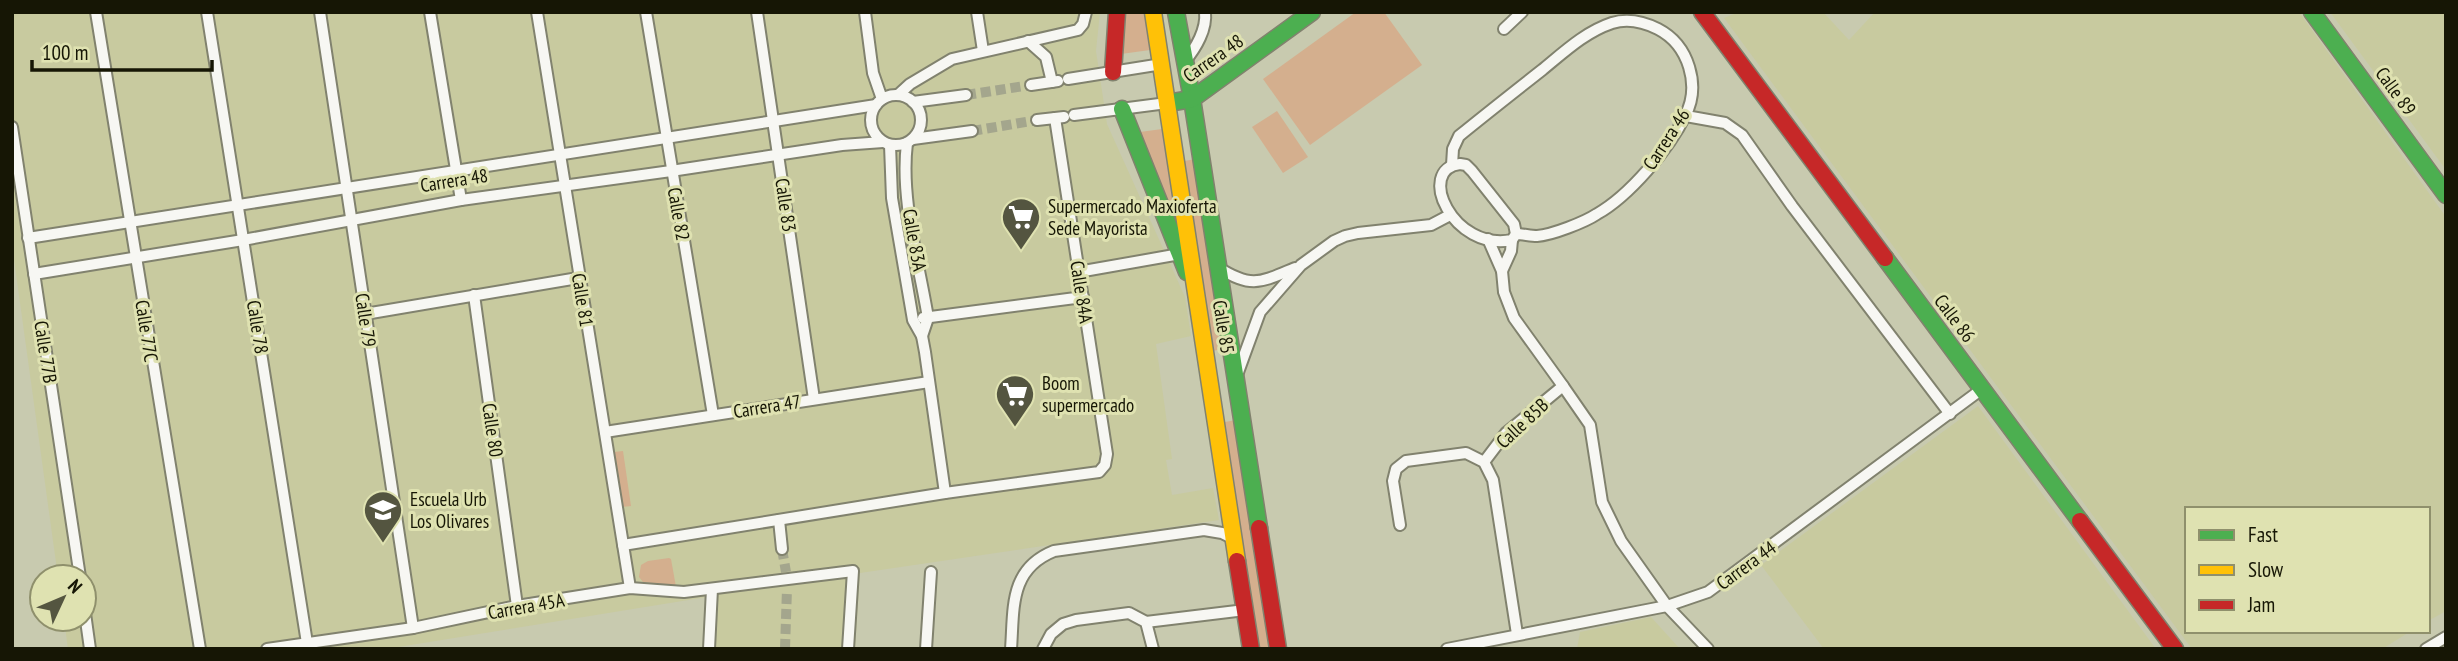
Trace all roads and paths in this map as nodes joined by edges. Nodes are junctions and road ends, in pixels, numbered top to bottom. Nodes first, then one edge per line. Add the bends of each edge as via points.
1 (96, 12) edge
2 (207, 12) edge
3 (320, 12) edge
4 (429, 12) edge
5 (537, 12) edge
6 (646, 12) edge
7 (757, 12) edge
8 (865, 12) edge
9 (977, 12) edge
10 (1117, 12) edge
11 (1153, 12) edge
12 (1177, 12) edge
13 (1205, 12) edge
14 (1312, 12) edge
15 (1522, 12) edge
16 (1702, 12) edge
17 (2312, 12) edge
18 (1084, 18) edge
19 (1504, 29) dead end
20 (1028, 41) junction
21 (984, 51) junction
22 (1185, 61) junction
23 (1162, 64) junction
24 (1113, 72) junction
25 (1060, 80) junction
26 (1031, 85) tunnel mouth
27 (898, 95) junction
28 (966, 95) tunnel mouth
29 (1192, 99) junction
30 (879, 102) junction
31 (913, 102) junction
32 (1167, 103) junction
33 (1122, 109) junction
34 (1686, 116) junction
35 (1064, 117) junction
36 (1037, 120) tunnel mouth
37 (773, 123) junction
38 (12, 127) edge
39 (972, 131) tunnel mouth
40 (666, 138) junction
41 (910, 141) junction
42 (887, 143) junction
43 (778, 155) junction
44 (561, 156) junction
45 (1452, 165) junction
46 (456, 170) junction
47 (671, 171) junction
48 (566, 185) junction
49 (346, 187) junction
50 (2446, 195) edge
51 (461, 200) junction
52 (238, 207) junction
53 (1450, 215) junction
54 (351, 219) junction
55 (131, 223) junction
56 (1514, 237) junction
57 (29, 238) junction
58 (1488, 239) junction
59 (243, 240) junction
60 (1180, 254) junction
61 (136, 257) junction
62 (1301, 265) junction
63 (1219, 268) junction
64 (1502, 271) junction
65 (1078, 272) junction
66 (34, 274) junction
67 (578, 278) junction
68 (474, 295) junction
69 (1083, 297) junction
70 (1198, 300) junction
71 (365, 314) junction
72 (928, 318) junction
73 (913, 320) junction
74 (922, 336) junction
75 (1236, 378) junction
76 (929, 382) junction
77 (1563, 386) junction
78 (1982, 389) junction
79 (814, 399) junction
80 (1240, 401) junction
81 (1215, 405) junction
82 (1950, 414) junction
83 (713, 415) junction
84 (605, 432) junction
85 (1484, 462) junction
86 (945, 493) junction
87 (779, 520) junction
88 (1400, 525) dead end
89 (1234, 539) junction
90 (622, 545) junction
91 (782, 549) tunnel mouth
92 (78, 563) edge
93 (931, 572) dead end
94 (630, 588) junction
95 (712, 590) junction
96 (517, 606) junction
97 (1667, 606) junction
98 (1245, 610) junction
99 (1146, 622) junction
100 (413, 628) junction
101 (1517, 634) junction
102 (2446, 637) edge
103 (307, 643) junction
104 (200, 649) edge
105 (267, 649) edge
106 (709, 649) edge
107 (848, 649) edge
108 (926, 649) edge
109 (1011, 649) edge
110 (1044, 649) edge
111 (1153, 649) edge
112 (1251, 649) edge
113 (1278, 649) edge
114 (1447, 649) edge
115 (1707, 649) edge
116 (2175, 649) edge
117 (2427, 649) edge

1 - 55 street, Calle 77C
2 - 52 street, Calle 78
3 - 49 street, Calle 79
4 - 46 street
5 - 44 street, Calle 81
6 - 40 street, Calle 82
7 - 37 street, Calle 83
8 - 30 street
9 - 21 street
10 - 24 main road
11 - 23 main road, Calle 85
12 - 22 main road, Calle 85
13 - 22 street via 1195,48
14 - 29 main road, Carrera 48
15 - 19 street
16 - 78 main road, Calle 86
17 - 50 main road, Calle 89
18 - 20 street via 1078,30
20 - 21 street
20 - 25 street via 1046,57
21 - 27 street via 940,65
22 - 29 main road, Calle 85
23 - 24 street
23 - 29 main road
23 - 32 main road, Calle 85
24 - 25 street
25 - 26 street
27 - 30 street
27 - 31 street
28 - 31 street
29 - 32 main road, Carrera 48
29 - 63 main road, Calle 85
30 - 37 street, Carrera 48
30 - 42 street via 872,113 873,129
31 - 41 street via 921,124
32 - 33 street
32 - 70 main road, Calle 85
33 - 35 street
33 - 60 main road
34 - 45 street, Carrera 46 via 1693,87 1683,51 1654,27 1621,21 1583,37 1459,136
34 - 56 street, Carrera 46 via 1653,164 1597,214 1538,236
34 - 82 street via 1725,123 1742,135
35 - 36 street
35 - 65 street, Calle 84A
37 - 40 street, Carrera 48
37 - 43 street, Calle 83
38 - 57 street, Calle 77B
39 - 41 street
40 - 44 street, Carrera 48
40 - 47 street, Calle 82
41 - 42 street
41 - 72 street, Calle 83A via 904,164
42 - 43 street, Carrera 48
42 - 73 street, Calle 83A
43 - 47 street, Carrera 48
43 - 79 street, Calle 83
44 - 46 street, Carrera 48
44 - 48 street, Calle 81
45 - 53 street, Carrera 46 via 1441,182
45 - 56 street via 1466,165 1472,171 1514,224
46 - 49 street, Carrera 48
46 - 51 street
47 - 48 street, Carrera 48
47 - 83 street, Calle 82
48 - 51 street, Carrera 48
48 - 67 street, Calle 81
49 - 52 street, Carrera 48
49 - 54 street, Calle 79
51 - 54 street, Carrera 48
52 - 55 street, Carrera 48
52 - 59 street, Calle 78
53 - 58 street via 1466,232
53 - 62 street via 1431,225 1345,236
54 - 59 street, Carrera 48
54 - 71 street, Calle 79
55 - 57 street, Carrera 48
55 - 61 street, Calle 77C
56 - 58 street, Carrera 46
56 - 64 street, Calle 85B
57 - 66 street, Calle 77B
58 - 64 street, Calle 85B
59 - 61 street, Carrera 48
59 - 103 street, Calle 78
60 - 65 street
60 - 70 main road
61 - 66 street, Carrera 48
61 - 104 street, Calle 77C
62 - 63 street via 1256,282 1238,280
62 - 75 street via 1260,312
63 - 75 main road, Calle 85
64 - 77 street, Calle 85B via 1514,318
65 - 69 street, Calle 84A
66 - 92 street, Calle 77B
67 - 68 street
67 - 84 street, Calle 81
68 - 71 street
68 - 96 street, Calle 80
69 - 72 street
69 - 86 street, Calle 84A via 1105,465 1099,472
70 - 81 main road, Calle 85
71 - 100 street, Calle 79
72 - 73 street
72 - 74 street, Calle 83A
73 - 74 street, Calle 83A
74 - 76 street, Calle 83A
75 - 80 main road, Calle 85
76 - 79 street, Carrera 47
76 - 86 street, Calle 83A
77 - 85 street, Calle 85B via 1506,433
77 - 97 street via 1590,425 1602,502 1621,541
78 - 82 street, Carrera 44
78 - 116 main road, Calle 86
79 - 83 street, Carrera 47
80 - 81 main road
80 - 113 main road, Calle 85
81 - 89 main road, Calle 85
82 - 97 street, Carrera 44 via 1708,592
83 - 84 street, Carrera 47
84 - 90 street, Calle 81
85 - 88 street via 1466,453 1406,461 1396,469 1393,481
85 - 101 street, Calle 85B via 1493,480
86 - 87 street
87 - 90 street
87 - 91 street
89 - 98 main road, Calle 85
89 - 109 street via 1204,530 1044,555 1032,564 1014,595
90 - 94 street, Calle 81
93 - 108 street
94 - 95 street, Carrera 45A
94 - 96 street, Carrera 45A
95 - 106 street
95 - 107 street, Carrera 45A via 853,571
96 - 100 street, Carrera 45A
97 - 101 street, Carrera 44
97 - 115 street
98 - 99 street
98 - 112 main road, Calle 85
99 - 110 street via 1129,613 1076,620 1051,634
99 - 111 street
100 - 103 street, Carrera 45A
101 - 114 street, Carrera 44
102 - 117 street
103 - 105 street, Carrera 45A

